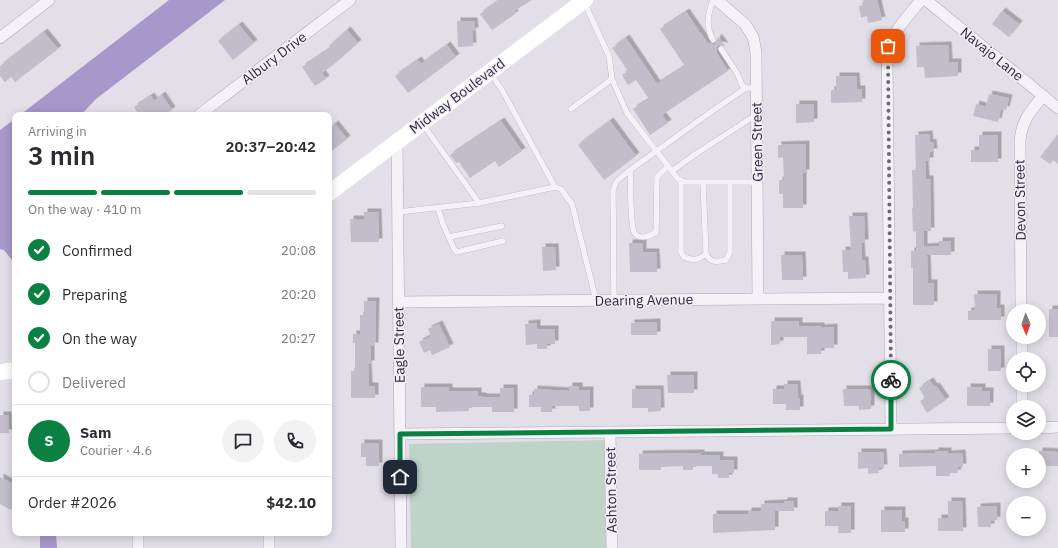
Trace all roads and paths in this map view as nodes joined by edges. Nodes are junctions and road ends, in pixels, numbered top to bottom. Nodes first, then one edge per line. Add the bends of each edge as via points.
1 (49, 0) edge
2 (350, 0) edge
3 (713, 0) edge
4 (717, 0) edge
5 (922, 0) edge
6 (926, 0) edge
7 (584, 1) edge
8 (0, 38) edge
9 (714, 40) dead end
10 (721, 49) dead end
11 (490, 72) junction
12 (612, 79) junction
13 (751, 88) junction
14 (1043, 96) junction
15 (1058, 108) edge
16 (571, 109) dead end
17 (203, 112) edge
18 (756, 115) junction
19 (422, 123) junction
20 (397, 142) junction
21 (656, 151) junction
22 (668, 166) junction
23 (630, 170) junction
24 (672, 171) junction
25 (681, 181) junction
26 (757, 182) junction
27 (703, 183) junction
28 (730, 183) junction
29 (555, 187) junction
30 (332, 191) edge
31 (478, 203) junction
32 (438, 208) junction
33 (398, 212) junction
34 (502, 226) dead end
35 (449, 237) junction
36 (503, 241) dead end
37 (706, 254) junction
38 (890, 298) junction
39 (758, 299) junction
40 (596, 300) junction
41 (614, 300) junction
42 (399, 302) junction
43 (1022, 304) edge
44 (12, 370) edge
45 (0, 372) edge
46 (1006, 428) edge
47 (1046, 428) edge
48 (1058, 428) edge
49 (891, 429) junction
50 (610, 432) junction
51 (400, 434) junction
52 (138, 536) edge
53 (269, 536) edge
54 (138, 548) edge
55 (269, 548) edge
56 (401, 548) edge
57 (612, 548) edge

1 - 8 street
2 - 17 street, Albury Drive
3 - 9 lane via 708,20 709,33
4 - 13 street, Green Street via 745,24 753,36 756,52
5 - 38 street via 894,32 888,46
6 - 14 street, Navajo Lane
7 - 11 street, Midway Boulevard
7 - 12 lane via 609,56
10 - 13 lane via 742,85
11 - 19 street, Midway Boulevard
11 - 29 lane
12 - 16 lane
12 - 21 lane via 627,113
13 - 18 street, Green Street
13 - 21 lane via 715,109
14 - 15 street, Navajo Lane
14 - 43 street, Devon Street via 1021,129
18 - 24 lane
18 - 26 street, Green Street
19 - 20 street, Midway Boulevard
19 - 31 lane
20 - 30 street, Midway Boulevard
20 - 33 street, Eagle Street
21 - 22 lane
21 - 23 lane
22 - 23 lane via 657,177 656,232 644,237 634,232 632,224
22 - 24 lane
23 - 41 lane via 616,182 613,191
24 - 25 lane
25 - 27 lane
25 - 37 lane via 681,252 684,257 694,260
26 - 28 lane
26 - 39 street, Green Street
27 - 28 lane
27 - 37 lane
28 - 37 lane via 730,252 726,260 720,262 713,262
29 - 31 lane
29 - 40 lane via 561,190 572,204
31 - 32 lane
32 - 33 lane
32 - 35 lane
33 - 42 street, Eagle Street
34 - 35 lane
35 - 36 lane via 457,252
38 - 39 street, Dearing Avenue
38 - 49 street
39 - 41 street, Dearing Avenue
40 - 41 street, Dearing Avenue
40 - 42 street, Dearing Avenue
42 - 51 street, Eagle Street
44 - 45 street
46 - 49 street
47 - 48 street
49 - 50 street
50 - 51 street
50 - 57 street, Ashton Street
51 - 56 street, Eagle Street
52 - 54 street
53 - 55 street

